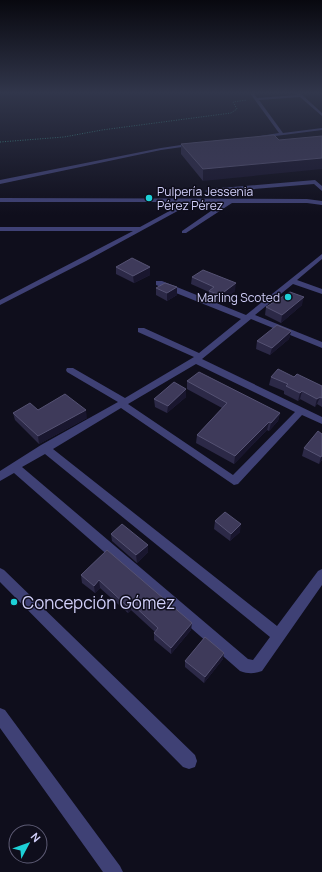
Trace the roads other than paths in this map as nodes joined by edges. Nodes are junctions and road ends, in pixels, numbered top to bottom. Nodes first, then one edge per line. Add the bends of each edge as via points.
1 (292, 133) edge
2 (282, 134) joint
3 (253, 138) edge
4 (199, 144) edge
5 (0, 182) edge
6 (315, 182) junction
7 (322, 182) edge
8 (322, 189) edge
9 (208, 191) dead end
10 (0, 200) edge
11 (230, 201) junction
12 (191, 202) junction
13 (322, 203) edge
14 (0, 229) edge
15 (143, 229) junction
16 (184, 232) dead end
17 (322, 256) edge
18 (292, 281) junction
19 (159, 282) dead end
20 (322, 292) edge
21 (0, 303) edge
22 (249, 317) junction
23 (141, 330) dead end
24 (322, 345) edge
25 (198, 359) junction
26 (70, 370) dead end
27 (123, 403) junction
28 (301, 411) junction
29 (322, 421) edge
30 (45, 448) junction
31 (14, 467) junction
32 (0, 477) edge
33 (0, 574) edge
34 (322, 575) edge
35 (279, 636) junction
36 (0, 715) edge
37 (189, 761) dead end
38 (114, 872) edge

1 - 2 street
2 - 3 street
4 - 5 street via 149,151
6 - 7 street
6 - 8 street
6 - 9 street
10 - 12 street
11 - 12 street
11 - 13 street
11 - 16 street
12 - 15 street
14 - 15 street
15 - 21 street
17 - 18 street
18 - 20 street
18 - 22 street
19 - 22 street
22 - 24 street
22 - 25 street
23 - 25 street
25 - 27 street
25 - 28 street
26 - 27 street
27 - 28 street via 234,481
27 - 30 street
28 - 29 street
30 - 31 street
30 - 35 street
31 - 32 street
31 - 35 street via 245,666 257,666
33 - 37 street
34 - 35 street
36 - 38 street

